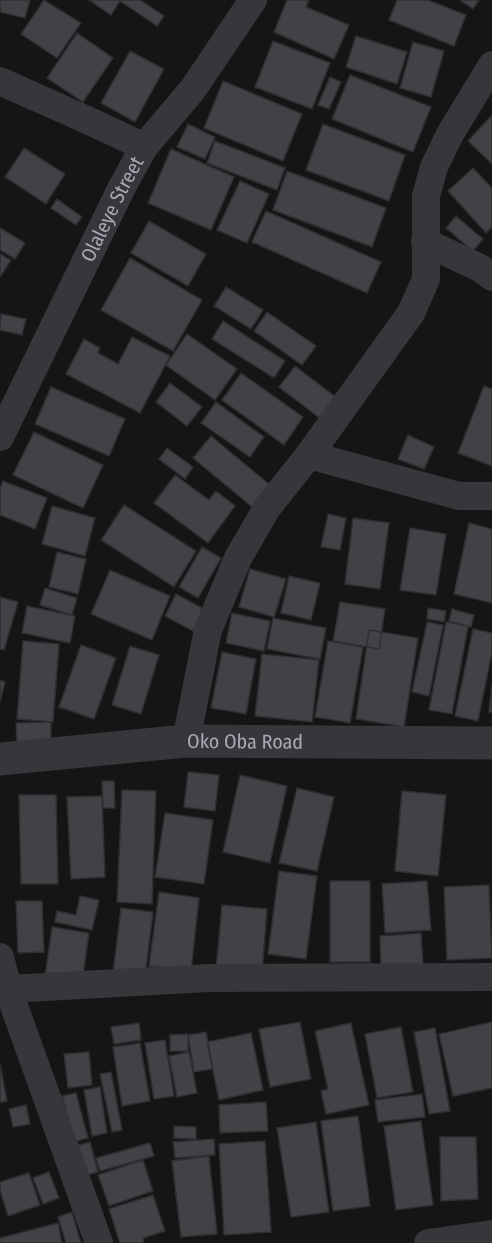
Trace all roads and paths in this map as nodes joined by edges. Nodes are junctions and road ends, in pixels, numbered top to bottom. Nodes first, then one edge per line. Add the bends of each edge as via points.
1 (253, 0) edge
2 (492, 65) edge
3 (0, 81) edge
4 (144, 147) junction
5 (425, 242) junction
6 (492, 277) edge
7 (0, 437) edge
8 (309, 455) junction
9 (492, 496) edge
10 (186, 741) junction
11 (492, 743) edge
12 (0, 759) edge
13 (0, 957) edge
14 (492, 976) edge
15 (8, 989) junction
16 (492, 1234) edge
17 (99, 1243) edge
18 (428, 1243) edge

1 - 4 street, Olaleye Street via 193,89
2 - 5 street via 434,167 426,196
3 - 4 street
4 - 7 street, Olaleye Street
5 - 6 street
5 - 8 street via 426,279 411,313
8 - 9 street via 459,496
8 - 10 street via 267,508 238,558 208,630
10 - 11 street, Oko Oba Road
10 - 12 street, Oko Oba Road
13 - 15 street
14 - 15 street via 209,978
15 - 17 street
16 - 18 street

